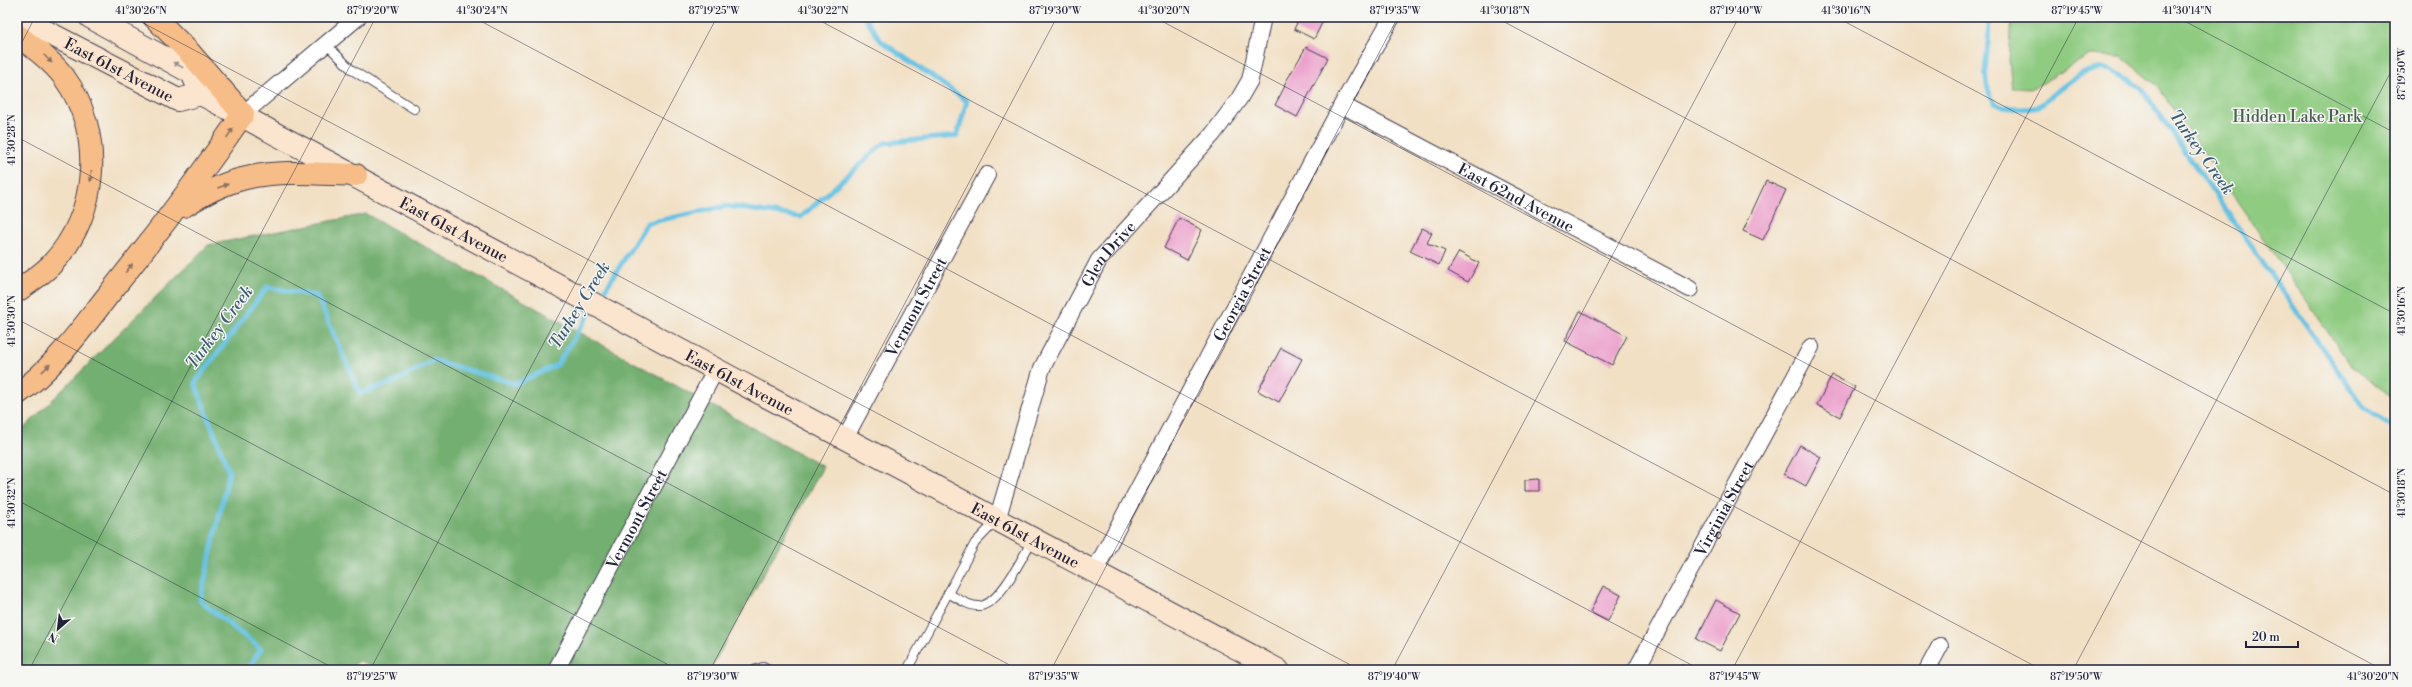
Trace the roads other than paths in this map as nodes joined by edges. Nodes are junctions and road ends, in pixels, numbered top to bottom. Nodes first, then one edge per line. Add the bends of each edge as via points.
1 (18, 17) edge
2 (90, 17) edge
3 (154, 17) edge
4 (358, 17) edge
5 (1263, 17) edge
6 (1392, 17) edge
7 (17, 35) edge
8 (326, 44) junction
9 (201, 94) junction
10 (1342, 105) junction
11 (414, 109) dead end
12 (243, 114) junction
13 (356, 175) junction
14 (987, 175) dead end
15 (176, 210) junction
16 (1690, 289) dead end
17 (17, 291) edge
18 (1811, 347) dead end
19 (716, 369) junction
20 (17, 394) edge
21 (845, 438) junction
22 (997, 520) junction
23 (1033, 539) junction
24 (1094, 572) junction
25 (948, 593) junction
26 (1940, 646) dead end
27 (556, 670) edge
28 (754, 670) edge
29 (769, 670) edge
30 (908, 670) edge
31 (1278, 670) edge
32 (1636, 670) edge
33 (1927, 670) edge

1 - 9 main road, East 61st Avenue via 178,100
9 -> 2 main road, East 61st Avenue via 192,73
3 - 12 highway via 189,52
4 - 8 street
5 - 22 street, Glen Drive via 1250,80 1239,99 1213,134 1100,260 1042,368
6 - 10 street, Georgia Street
7 -> 17 highway via 47,57 64,78 86,119 91,138 92,158 90,188 83,214 69,241 51,264
8 - 11 lane via 352,70
8 - 12 street
9 - 12 main road, East 61st Avenue
10 - 16 street, East 62nd Avenue
10 - 24 street, Georgia Street
12 - 13 main road, East 61st Avenue
15 -> 12 highway
15 -> 13 highway via 209,191 243,178 277,174
13 - 19 main road, East 61st Avenue
14 - 21 street, Vermont Street
20 -> 15 highway via 61,352
18 - 32 street, Virginia Street
19 - 21 main road, East 61st Avenue
19 - 27 street, Vermont Street
21 - 22 main road, East 61st Avenue
22 - 23 main road, East 61st Avenue
22 - 25 lane via 975,542
23 - 24 main road, East 61st Avenue
23 - 25 lane via 1002,589 990,603 979,606 966,604
24 - 31 main road, East 61st Avenue
25 - 30 lane
26 - 33 street
28 - 29 lane via 763,667

